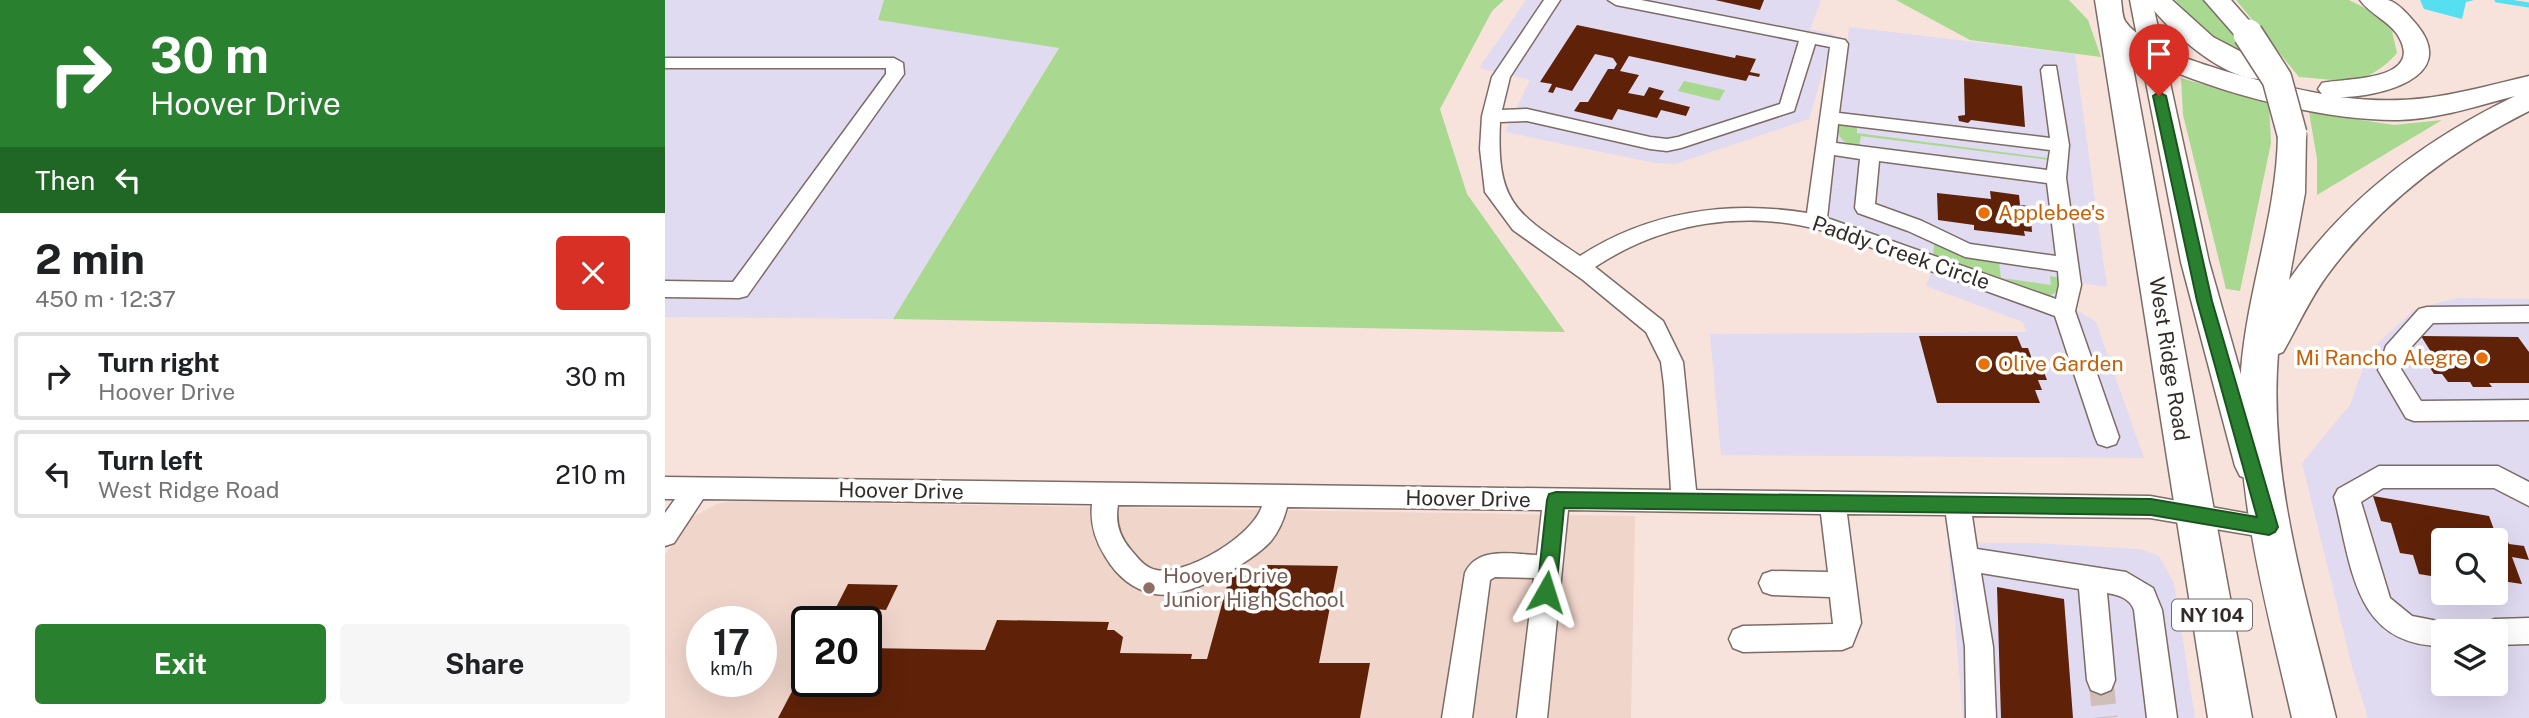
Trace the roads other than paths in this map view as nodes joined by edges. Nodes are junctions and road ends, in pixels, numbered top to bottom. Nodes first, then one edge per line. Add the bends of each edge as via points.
1 (1552, 0) edge
2 (1616, 0) edge
3 (2088, 0) edge
4 (2141, 0) edge
5 (2159, 0) edge
6 (2217, 0) edge
7 (2373, 0) edge
8 (2112, 24) edge
9 (1808, 38) junction
10 (2150, 54) junction
11 (665, 63) edge
12 (2050, 70) dead end
13 (2529, 84) edge
14 (2529, 100) edge
15 (1492, 116) junction
16 (1828, 117) junction
17 (2060, 145) junction
18 (1825, 148) junction
19 (1870, 154) junction
20 (2056, 178) junction
21 (1816, 221) junction
22 (2067, 265) junction
23 (1579, 267) junction
24 (665, 289) edge
25 (2064, 311) junction
26 (2529, 314) edge
27 (2258, 390) junction
28 (2529, 410) edge
29 (2107, 437) dead end
30 (665, 488) edge
31 (696, 488) junction
32 (1107, 494) junction
33 (2529, 495) edge
34 (1277, 497) junction
35 (1556, 500) junction
36 (1683, 500) junction
37 (1833, 503) junction
38 (1957, 505) junction
39 (2194, 513) junction
40 (2269, 527) junction
41 (665, 535) edge
42 (1966, 559) junction
43 (1549, 567) junction
44 (2092, 579) junction
45 (1772, 583) dead end
46 (1843, 585) junction
47 (2529, 631) edge
48 (2508, 632) edge
49 (2431, 634) edge
50 (1743, 639) dead end
51 (2101, 680) tunnel mouth
52 (1457, 718) edge
53 (1532, 718) edge
54 (1981, 718) edge
55 (2162, 718) edge
56 (2230, 718) edge
57 (2314, 718) edge

1 - 15 street via 1507,65
2 - 9 street
3 - 8 highway via 2107,26
4 - 10 main road, West Ridge Road
5 - 7 highway via 2193,35 2244,67 2291,83 2347,90 2398,79 2416,58 2408,29
6 - 27 highway, bridge via 2248,34 2277,79 2292,134 2291,170 2263,331
8 - 10 highway
8 - 39 highway, West Ridge Road / NY 104
9 - 15 street via 1788,107 1681,142 1650,143 1527,115
9 - 16 street via 1839,44
10 - 13 highway via 2239,83 2361,110 2428,108
10 - 40 main road, West Ridge Road via 2203,296
11 - 24 street via 894,63 895,74 739,290
12 - 17 street
14 - 27 highway via 2439,150 2347,231 2281,323
15 - 23 street via 1489,149 1495,191 1520,225
16 - 17 street
16 - 18 street
17 - 20 street
18 - 19 street
18 - 21 street
19 - 20 street
19 - 22 street via 1865,208 1965,250
20 - 22 street
21 - 23 street, Paddy Creek Circle via 1762,214 1684,219 1625,237
21 - 25 street, Paddy Creek Circle
22 - 25 street via 2070,285
23 - 36 street via 1655,327 1672,362
25 - 29 street
26 - 28 street via 2427,315 2394,352 2389,370 2414,411
27 - 40 highway
30 - 31 street, Hoover Drive
31 - 32 street, Hoover Drive
31 - 41 street
32 - 34 street, Hoover Drive
32 - 34 street via 1103,527 1115,550 1140,578 1167,584 1206,571 1255,539 1265,529
33 - 49 street via 2498,477 2379,477 2347,497 2378,606 2400,626
34 - 35 street, Hoover Drive
35 - 36 street, Hoover Drive
35 - 43 street
36 - 37 street, Hoover Drive
37 - 38 street, Hoover Drive
37 - 46 street
38 - 39 street, Hoover Drive via 2151,507
38 - 42 street
39 - 40 street, Hoover Drive
39 - 56 highway, West Ridge Road / NY 104
40 - 57 highway, West Ridge Road
42 - 44 street
42 - 54 street via 1979,647
43 - 52 street via 1491,565 1478,573
43 - 53 street
44 - 51 street
44 - 55 street via 2126,584 2143,597
45 - 46 street
46 - 50 street via 1847,624 1842,637
47 - 48 street

